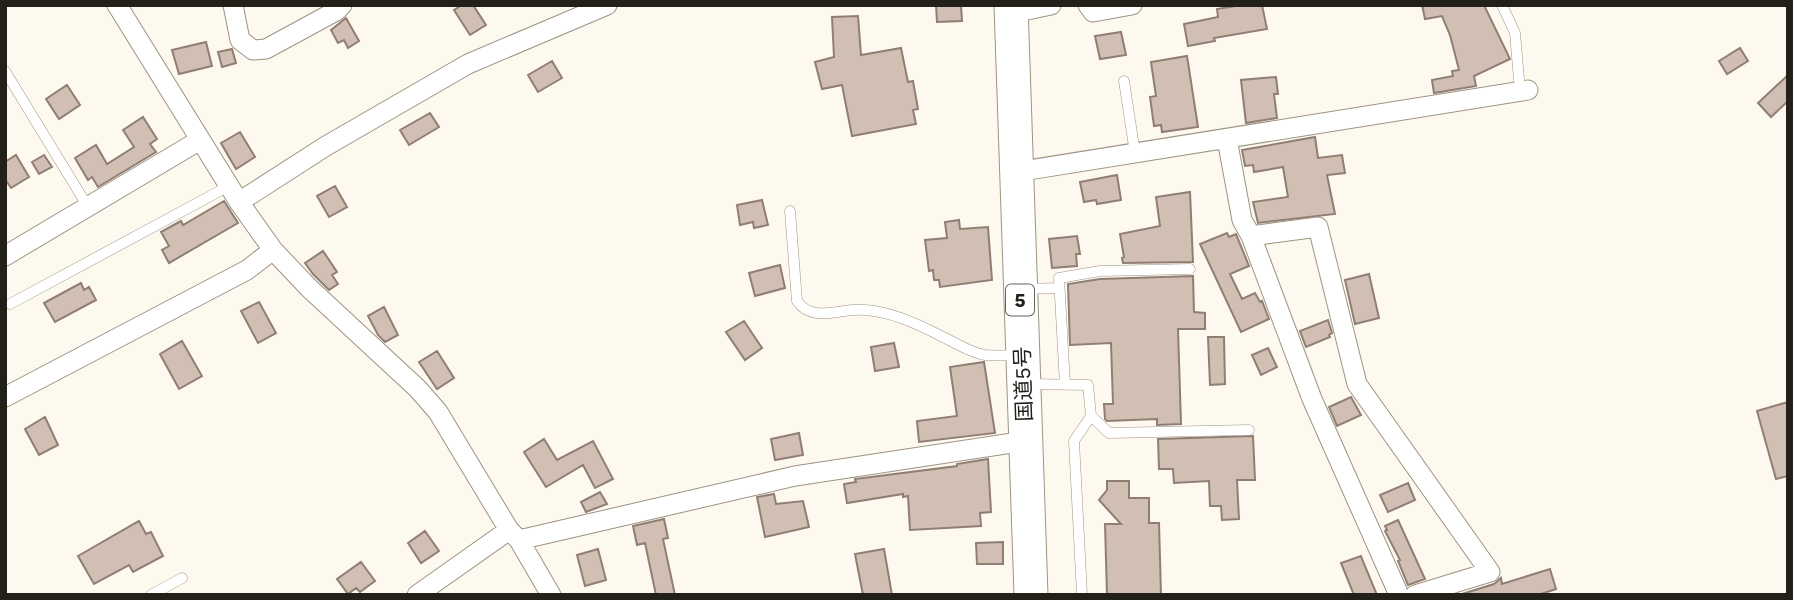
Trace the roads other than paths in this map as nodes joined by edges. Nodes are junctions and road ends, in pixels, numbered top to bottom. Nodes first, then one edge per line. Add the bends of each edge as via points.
1 (117, 5) edge
2 (233, 5) edge
3 (342, 5) edge
4 (607, 5) edge
5 (1051, 5) edge
6 (1088, 5) edge
7 (1132, 5) edge
8 (1502, 5) edge
9 (1012, 9) edge
10 (5, 71) edge
11 (1124, 81) dead end
12 (1524, 91) joint
13 (1227, 139) junction
14 (200, 140) junction
15 (1135, 153) junction
16 (1016, 172) junction
17 (234, 194) junction
18 (88, 207) junction
19 (790, 211) dead end
20 (1251, 236) junction
21 (273, 250) junction
22 (5, 257) edge
23 (1189, 270) dead end
24 (1059, 288) junction
25 (1020, 289) junction
26 (10, 304) dead end
27 (1023, 369) junction
28 (1065, 384) junction
29 (5, 397) edge
30 (1091, 416) junction
31 (1249, 430) dead end
32 (1025, 441) junction
33 (514, 535) junction
34 (182, 578) dead end
35 (151, 595) edge
36 (417, 595) edge
37 (551, 595) edge
38 (1031, 595) edge
39 (1082, 595) edge
40 (1399, 595) edge
41 (1415, 595) edge

1 - 14 street
2 - 3 street via 240,40 253,50 266,49
4 - 17 street via 468,64
5 - 9 street
6 - 7 street via 1093,12
8 - 12 lane via 1515,33
9 - 16 highway, 国道5号 / 5
10 - 18 lane
11 - 15 lane
12 - 13 street
13 - 15 street
13 - 20 street via 1242,220
14 - 17 street
14 - 18 street
15 - 16 street
16 - 25 highway, 国道5号 / 5
17 - 21 street
17 - 26 lane
18 - 22 street
19 - 27 lane via 797,301 803,310 874,312
20 - 40 street via 1312,399
20 - 41 street via 1318,227 1357,384 1490,572
21 - 29 street via 247,270
21 - 33 street via 418,388 438,412
23 - 24 lane via 1100,271 1059,278
24 - 25 lane
24 - 28 lane
25 - 27 highway, 国道5号 / 5
27 - 28 lane
27 - 32 highway, 国道5号 / 5
28 - 30 lane via 1087,385
30 - 31 lane via 1110,433
30 - 39 lane via 1074,442
32 - 33 street via 795,476
32 - 38 highway, 国道5号 / 5
33 - 36 street
33 - 37 street
34 - 35 lane

